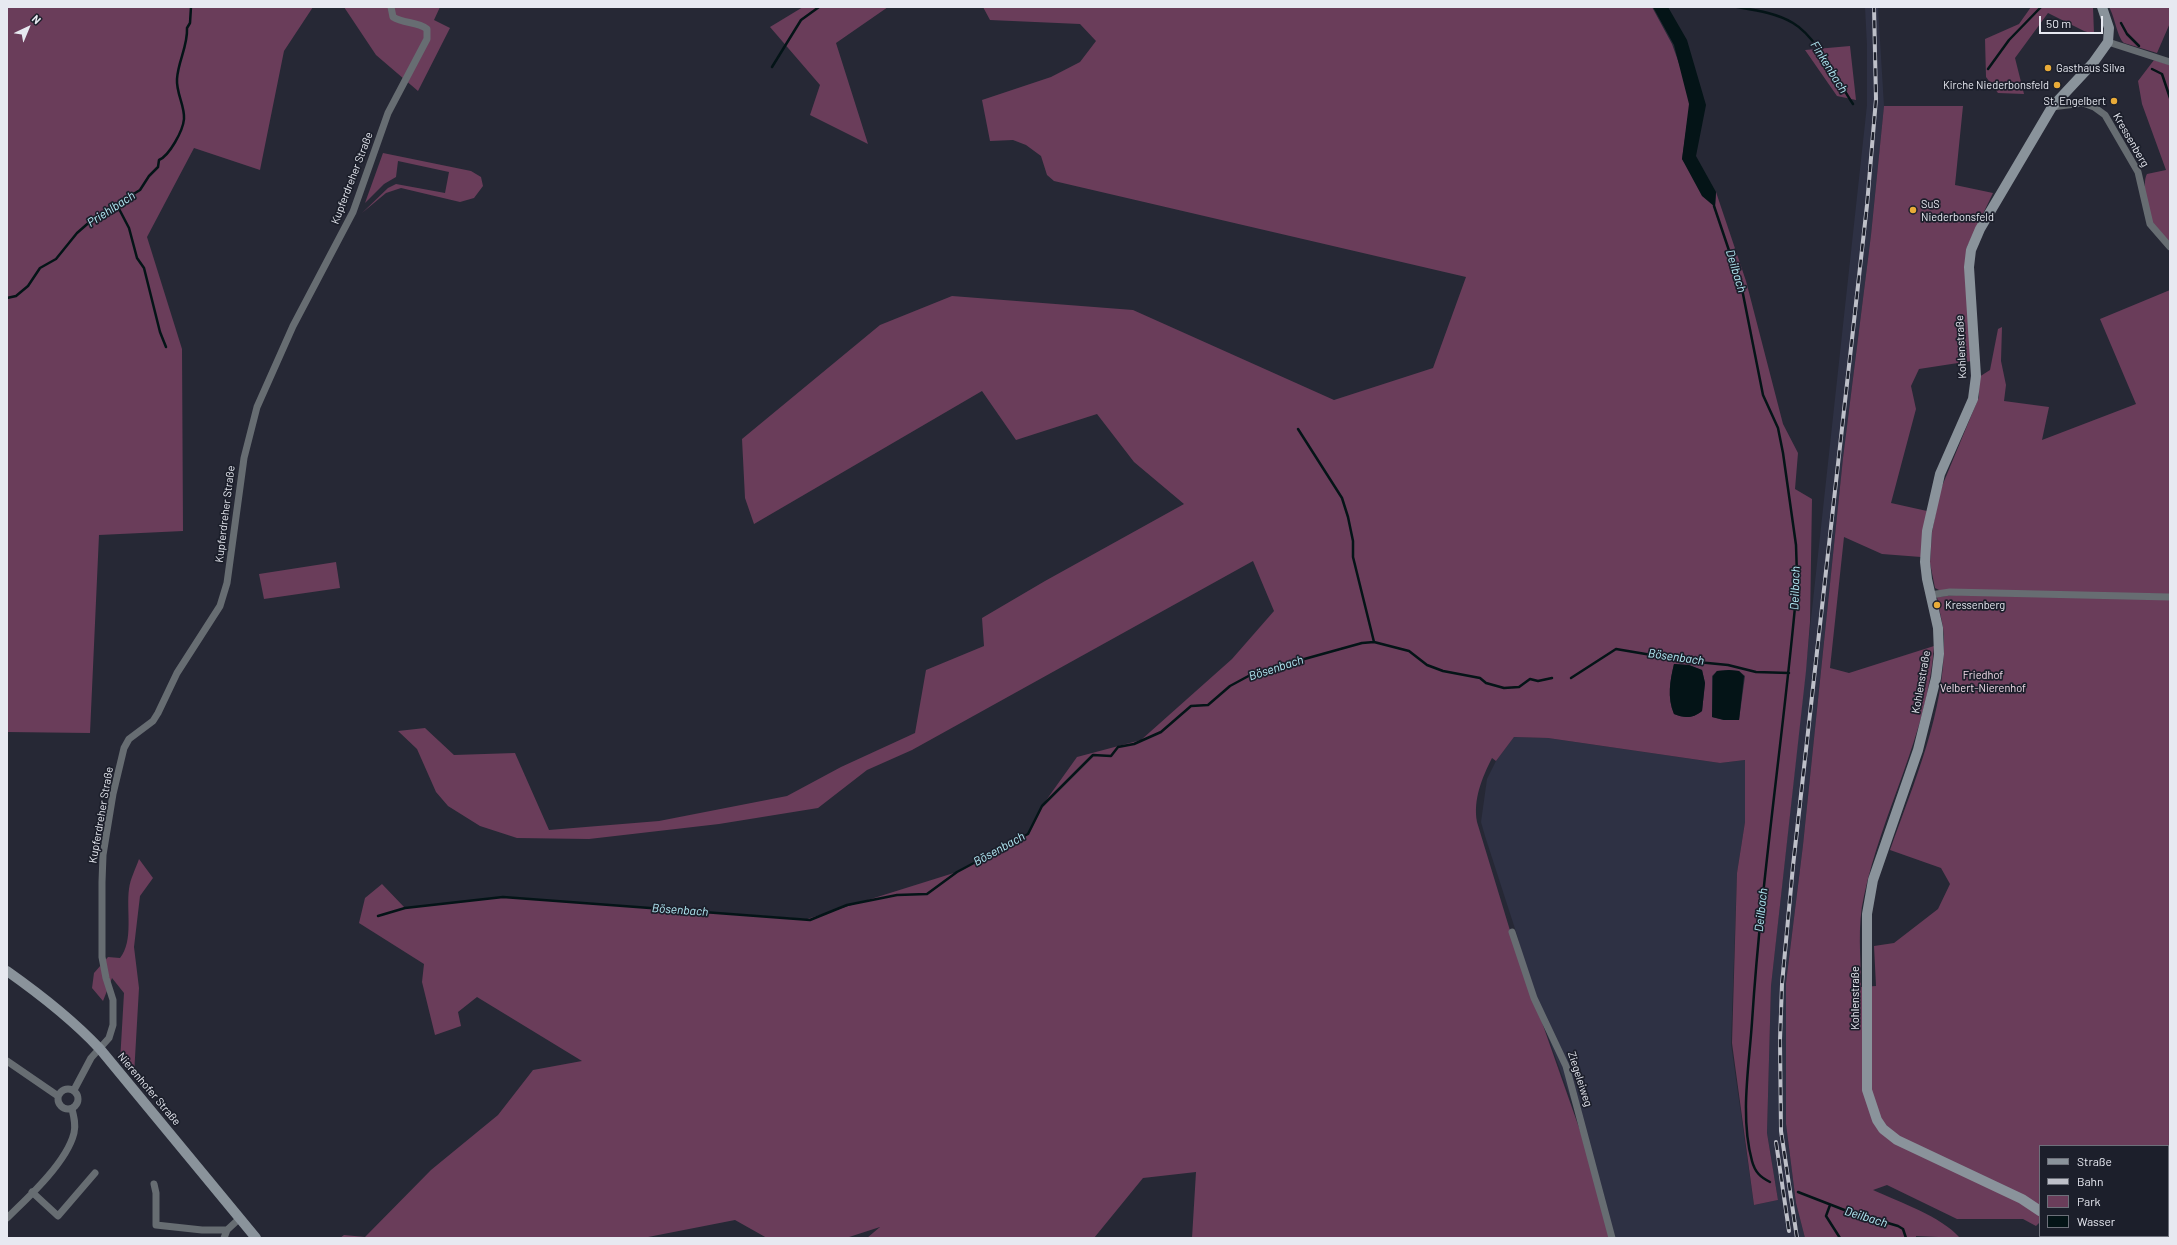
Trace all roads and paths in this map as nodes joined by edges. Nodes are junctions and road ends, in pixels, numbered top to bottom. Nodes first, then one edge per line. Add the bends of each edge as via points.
1 (391, 7) edge
2 (2102, 7) edge
3 (2108, 42) junction
4 (2170, 62) edge
5 (2052, 107) junction
6 (2170, 247) edge
7 (1930, 595) junction
8 (2170, 597) edge
9 (1512, 932) dead end
10 (7, 971) edge
11 (100, 1049) junction
12 (7, 1061) edge
13 (74, 1090) junction
14 (58, 1096) junction
15 (72, 1109) junction
16 (95, 1174) dead end
17 (154, 1184) dead end
18 (32, 1192) junction
19 (2039, 1210) edge
20 (7, 1218) edge
21 (240, 1218) junction
22 (227, 1230) junction
23 (224, 1238) edge
24 (256, 1238) edge
25 (1612, 1238) edge

1 - 11 street, Kupferdreher Straße via 393,17 398,20 422,25 426,29 427,39 386,119 350,217 293,326 260,401 244,458 227,583 220,606 187,655 158,713 150,723 129,739 124,748 103,855 102,957 115,1012 110,1038
2 - 3 main road via 2109,28
3 - 4 street
3 - 5 main road, Kohlenstraße via 2093,63
5 - 6 street, Kressenberg via 2084,103 2105,115 2138,172 2150,224
5 - 7 main road, Kohlenstraße via 1970,250 1976,376 1973,399 1940,474 1933,500 1925,562
7 - 8 street via 1950,592
7 - 19 main road, Kohlenstraße via 1938,628 1939,654 1932,702 1873,880 1867,914 1868,1090 1877,1120 1894,1138 2022,1199
9 - 25 street, Ziegeleiweg via 1534,998 1566,1066
10 - 11 main road, Nierenhofer Straße via 51,1002 79,1026
11 - 13 street via 91,1058
11 - 21 main road, Nierenhofer Straße
12 - 14 street
13 - 14 street via 64,1088
13 - 15 street via 77,1100
14 - 15 street via 61,1106
15 - 18 street via 74,1134 67,1149
16 - 18 street via 58,1216
17 - 22 street via 156,1225
18 - 20 street
21 - 22 street
21 - 24 main road, Nierenhofer Straße
22 - 23 street

